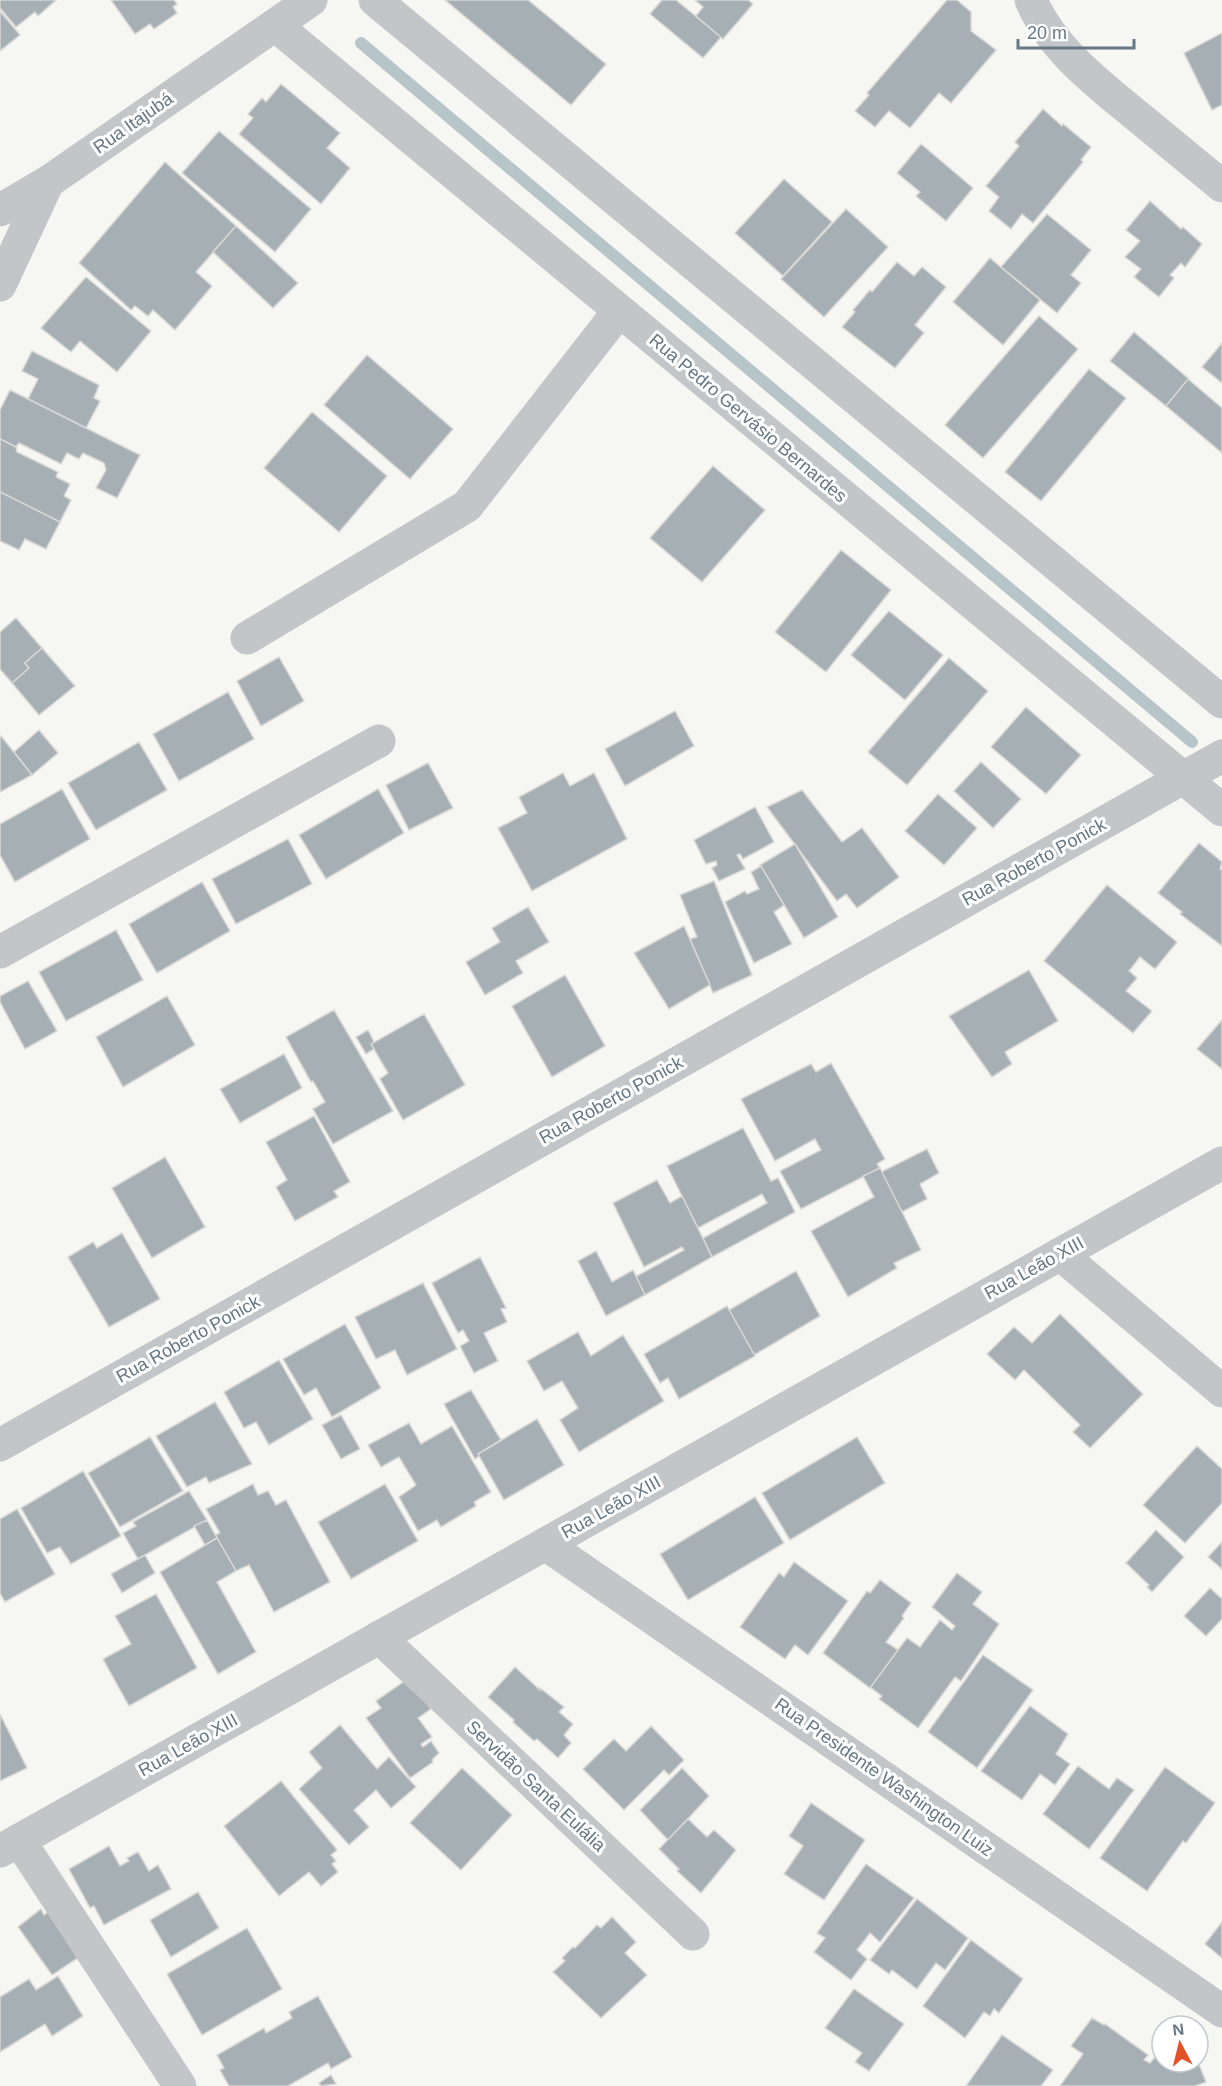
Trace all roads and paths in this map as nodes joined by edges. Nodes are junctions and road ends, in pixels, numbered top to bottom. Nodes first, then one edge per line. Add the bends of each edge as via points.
1 (311, 0) edge
2 (375, 0) edge
3 (1031, 0) edge
4 (275, 25) junction
5 (48, 182) junction
6 (1222, 186) edge
7 (0, 210) edge
8 (0, 285) edge
9 (619, 311) junction
10 (247, 638) dead end
11 (1222, 702) edge
12 (379, 741) dead end
13 (1222, 756) edge
14 (1184, 777) junction
15 (1222, 810) edge
16 (0, 952) edge
17 (1222, 1162) edge
18 (1060, 1254) junction
19 (1222, 1391) edge
20 (0, 1445) edge
21 (545, 1544) junction
22 (380, 1637) junction
23 (10, 1845) edge
24 (693, 1934) dead end
25 (1222, 2011) edge
26 (180, 2086) edge

1 - 4 street, Rua Itajubá
2 - 11 street
3 - 6 street via 1039,20 1065,53
4 - 5 street, Rua Itajubá
4 - 9 street, Rua Pedro Gervásio Bernardes
5 - 7 street, Rua Itajubá
5 - 8 street
9 - 10 street via 467,506
9 - 14 street, Rua Pedro Gervásio Bernardes
12 - 16 street
13 - 14 street, Rua Roberto Ponick
14 - 15 street, Rua Pedro Gervásio Bernardes
14 - 20 street, Rua Roberto Ponick
17 - 18 street, Rua Leão XIII
18 - 19 street
18 - 21 street, Rua Leão XIII
21 - 22 street, Rua Leão XIII
21 - 25 street, Rua Presidente Washington Luiz
22 - 23 street, Rua Leão XIII
22 - 24 street, Servidão Santa Eulália
23 - 26 street

